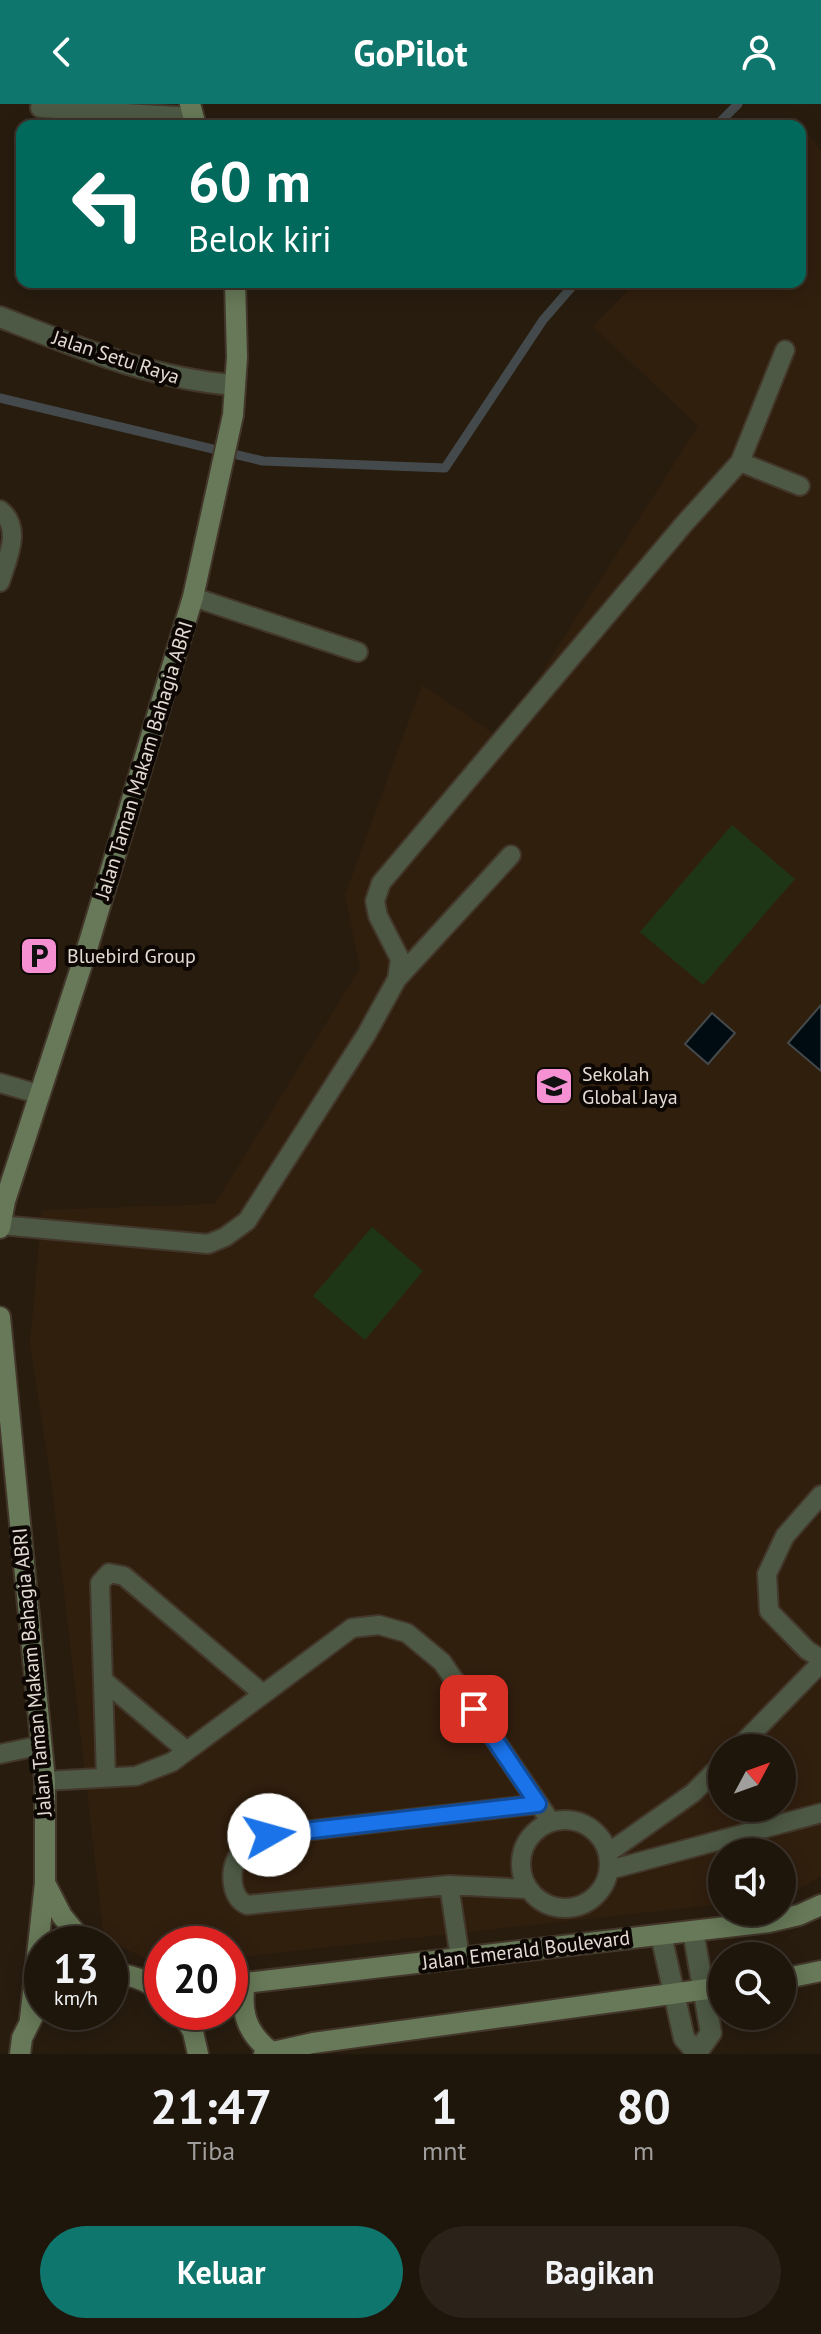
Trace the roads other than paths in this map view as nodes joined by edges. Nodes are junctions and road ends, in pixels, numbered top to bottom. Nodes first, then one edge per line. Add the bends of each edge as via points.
1 (40, 108) dead end
2 (193, 116) edge
3 (235, 288) edge
4 (0, 317) edge
5 (785, 350) dead end
6 (235, 385) junction
7 (740, 462) junction
8 (800, 486) dead end
9 (0, 510) edge
10 (0, 582) edge
11 (193, 597) junction
12 (358, 652) dead end
13 (511, 855) dead end
14 (397, 979) junction
15 (0, 1083) edge
16 (38, 1094) junction
17 (0, 1226) edge
18 (0, 1317) edge
19 (821, 1495) edge
20 (821, 1661) edge
21 (103, 1680) junction
22 (263, 1694) junction
23 (751, 1734) edge
24 (42, 1745) junction
25 (187, 1751) junction
26 (0, 1754) edge
27 (106, 1778) junction
28 (708, 1778) edge
29 (45, 1781) junction
30 (538, 1804) junction
31 (821, 1813) edge
32 (551, 1822) junction
33 (608, 1862) junction
34 (45, 1883) junction
35 (449, 1885) junction
36 (527, 1889) junction
37 (821, 1905) edge
38 (70, 1926) edge
39 (693, 1931) junction
40 (661, 1935) junction
41 (460, 1958) junction
42 (821, 1971) edge
43 (796, 1976) edge
44 (708, 1977) edge
45 (248, 1985) edge
46 (708, 1990) edge
47 (673, 1994) junction
48 (248, 2026) edge
49 (192, 2030) edge
50 (711, 2030) edge
51 (21, 2041) edge
52 (268, 2053) edge
53 (698, 2053) edge
54 (198, 2054) edge

1 - 2 lane
3 - 6 main road, Jalan Taman Makam Bahagia ABRI
4 - 6 street, Jalan Setu Raya via 125,364 200,383
5 - 7 lane
6 - 11 main road, Jalan Taman Makam Bahagia ABRI
7 - 8 lane
7 - 14 lane via 381,883 375,901 400,959
9 - 10 lane via 7,515 13,540
11 - 12 lane
11 - 16 main road, Jalan Taman Makam Bahagia ABRI
13 - 14 lane
14 - 17 lane via 247,1221 225,1237 208,1244
15 - 16 lane
16 - 17 main road, Jalan Taman Makam Bahagia ABRI
18 - 24 main road, Jalan Taman Makam Bahagia ABRI
19 - 20 lane via 785,1536 767,1574 769,1611
20 - 23 lane
21 - 22 lane via 100,1583 109,1573 124,1576
21 - 25 lane
21 - 27 lane
22 - 25 lane
22 - 30 lane via 352,1628 379,1625 407,1633 442,1662
24 - 26 lane
24 - 29 main road, Jalan Taman Makam Bahagia ABRI
25 - 27 lane via 136,1776
27 - 29 lane
28 - 33 lane
29 - 34 main road, Jalan Taman Makam Bahagia ABRI
30 - 32 lane
30 - 35 lane via 269,1835 255,1840 237,1859 233,1889 247,1905
31 - 33 lane
32 - 33 lane via 585,1825 599,1837
32 - 36 lane via 529,1838 520,1863
33 - 36 lane via 598,1895 575,1908 548,1906
34 - 38 main road, Jalan Taman Makam Bahagia ABRI
34 - 51 main road, Jalan Taman Makam Bahagia ABRI
35 - 36 lane
35 - 41 lane
37 - 39 main road, Jalan Emerald Boulevard via 769,1922
39 - 40 main road, Jalan Emerald Boulevard
39 - 44 street
40 - 41 main road, Jalan Emerald Boulevard
40 - 47 street
41 - 45 main road, Jalan Emerald Boulevard
42 - 43 main road
46 - 47 main road
47 - 52 main road
47 - 53 street via 684,2038
48 - 52 main road
49 - 54 main road
50 - 53 street

